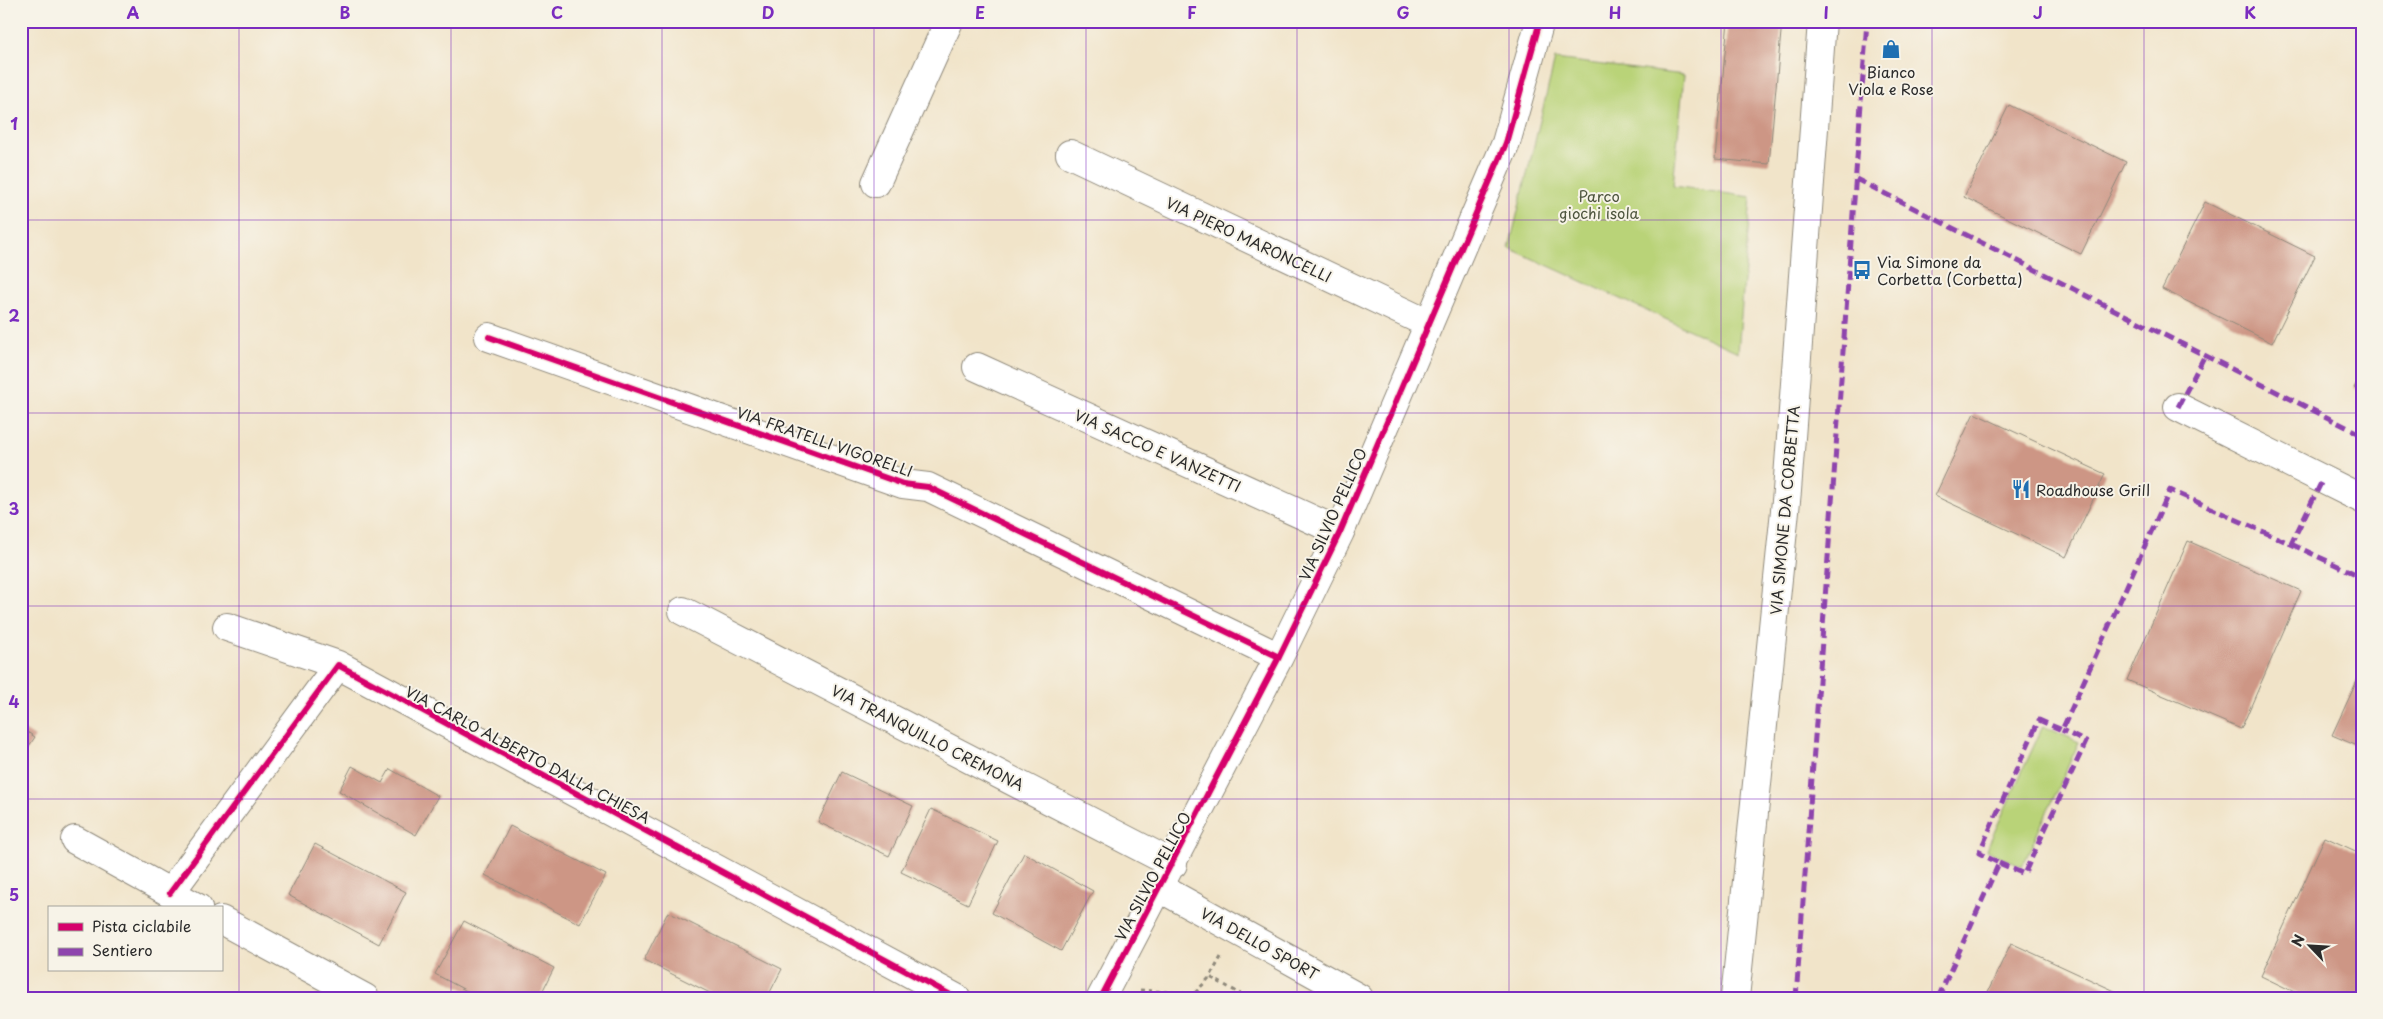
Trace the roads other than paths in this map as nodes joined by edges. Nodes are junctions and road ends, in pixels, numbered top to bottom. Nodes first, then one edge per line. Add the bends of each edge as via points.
1 (949, 21) edge
2 (1540, 21) edge
3 (1822, 21) edge
4 (1070, 154) dead end
5 (876, 183) dead end
6 (1429, 324) junction
7 (489, 337) dead end
8 (977, 367) dead end
9 (2178, 407) dead end
10 (2362, 499) edge
11 (1340, 532) junction
12 (684, 611) dead end
13 (227, 628) dead end
14 (1280, 657) junction
15 (338, 665) junction
16 (75, 840) dead end
17 (1173, 864) junction
18 (1160, 888) junction
19 (170, 893) junction
20 (194, 906) edge
21 (222, 921) edge
22 (365, 998) edge
23 (956, 998) edge
24 (1101, 998) edge
25 (1359, 998) edge
26 (1735, 998) edge

1 - 5 street
2 - 6 street, VIA SILVIO PELLICO via 1506,143
3 - 26 street, VIA SIMONE DA CORBETTA via 1787,491
4 - 6 street, VIA PIERO MARONCELLI
6 - 11 street, VIA SILVIO PELLICO
7 - 14 street, VIA FRATELLI VIGORELLI via 903,484 928,487
8 - 11 street, VIA SACCO E VANZETTI
9 - 10 street
11 - 14 street, VIA SILVIO PELLICO
12 - 17 street, VIA TRANQUILLO CREMONA
13 - 15 street, VIA CARLO ALBERTO DALLA CHIESA
14 - 17 street, VIA SILVIO PELLICO
15 - 19 street
15 - 23 street, VIA CARLO ALBERTO DALLA CHIESA
16 - 19 street
17 - 18 street, VIA SILVIO PELLICO
18 - 24 street, VIA SILVIO PELLICO
18 - 25 street, VIA DELLO SPORT
19 - 20 street
21 - 22 street

